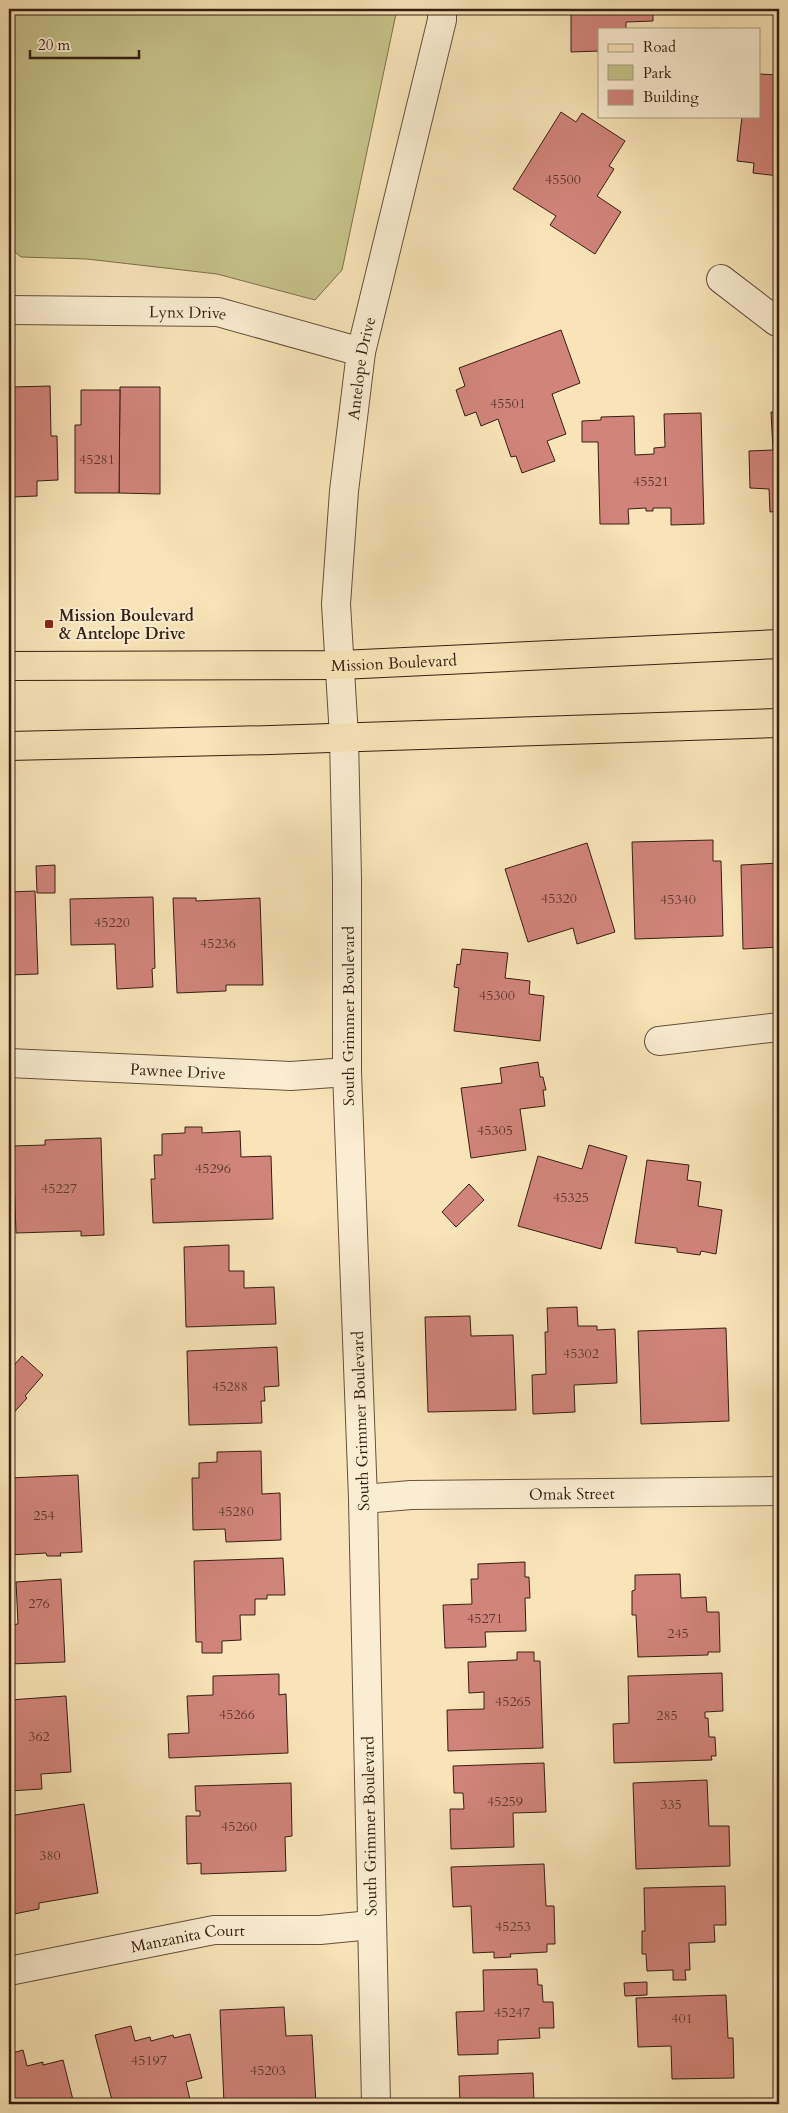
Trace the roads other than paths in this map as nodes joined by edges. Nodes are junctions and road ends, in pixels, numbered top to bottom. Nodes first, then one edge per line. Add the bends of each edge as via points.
1 (442, 9) edge
2 (721, 279) dead end
3 (9, 310) edge
4 (779, 322) edge
5 (361, 352) junction
6 (779, 644) edge
7 (341, 665) junction
8 (9, 666) edge
9 (779, 723) edge
10 (344, 737) junction
11 (9, 746) edge
12 (779, 1027) edge
13 (659, 1041) dead end
14 (9, 1063) edge
15 (347, 1072) junction
16 (779, 1491) edge
17 (363, 1500) junction
18 (371, 1924) junction
19 (9, 1971) edge
20 (376, 2104) edge

1 - 5 street, Antelope Drive via 442,20
2 - 4 street
3 - 5 street, Lynx Drive via 218,312
5 - 7 street, Antelope Drive via 344,491 337,586
6 - 7 main road, Mission Boulevard
7 - 8 main road, Mission Boulevard
7 - 10 street, Antelope Drive
9 - 10 main road
10 - 11 main road
10 - 15 street, South Grimmer Boulevard
12 - 13 street
14 - 15 street, Pawnee Drive via 291,1076
15 - 17 street, South Grimmer Boulevard
16 - 17 street, Omak Street via 411,1495
17 - 18 street, South Grimmer Boulevard
18 - 19 street, Manzanita Court via 320,1930 214,1930
18 - 20 street, South Grimmer Boulevard

